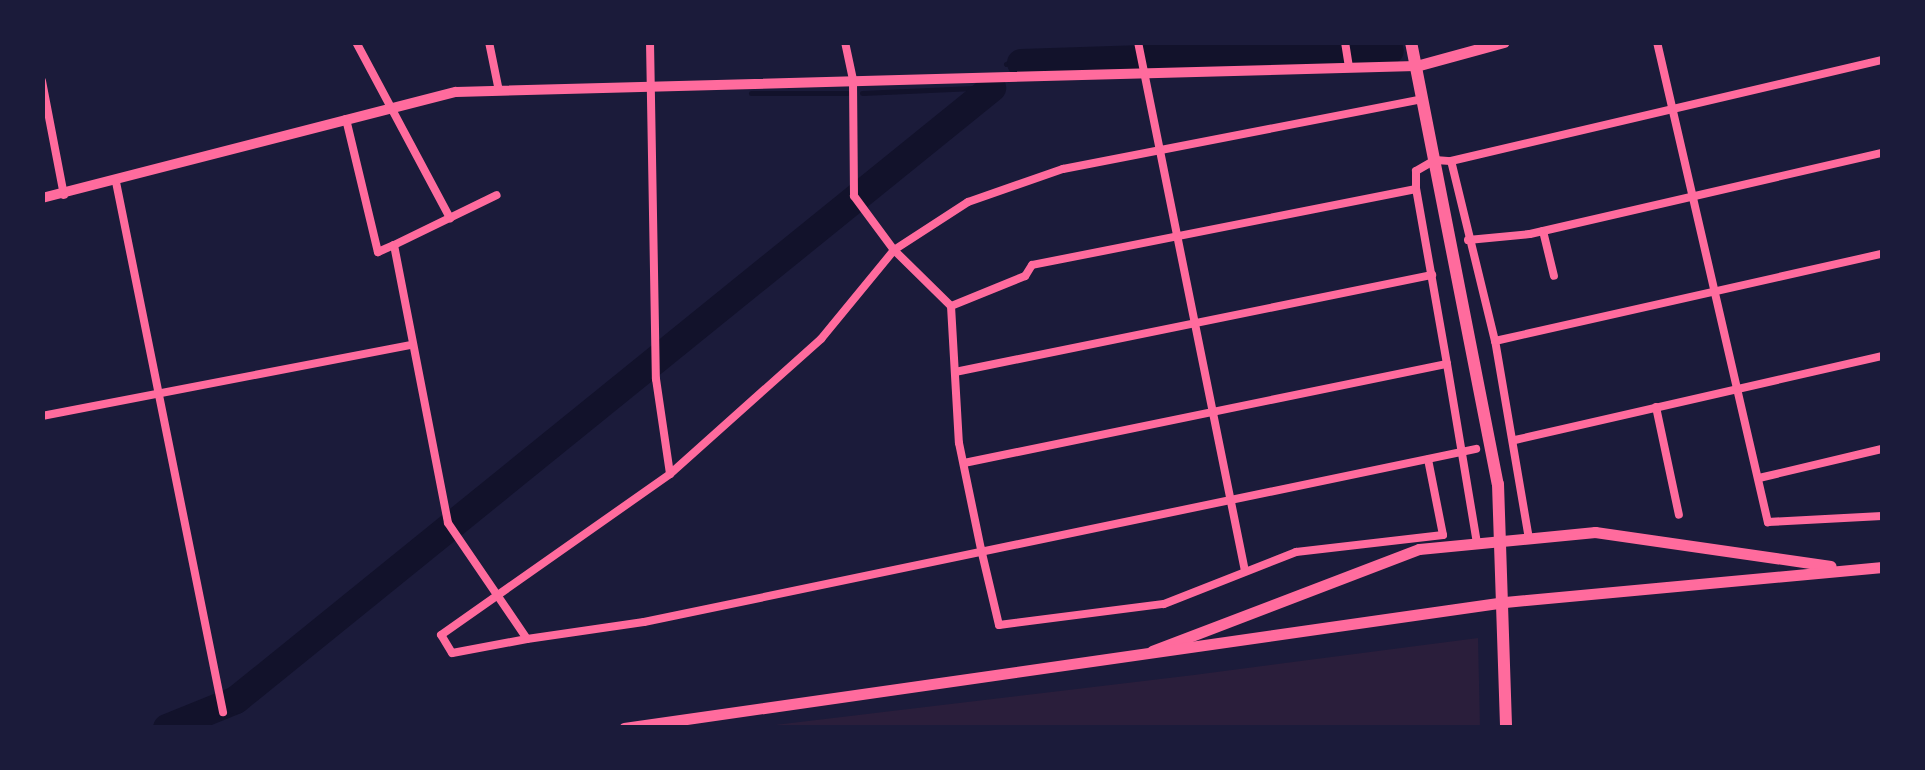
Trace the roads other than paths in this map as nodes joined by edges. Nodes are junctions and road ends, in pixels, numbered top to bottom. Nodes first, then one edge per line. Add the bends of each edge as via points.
1 (356, 42) edge
2 (489, 42) edge
3 (650, 42) edge
4 (845, 42) edge
5 (1411, 42) edge
6 (1504, 42) edge
7 (1657, 42) edge
8 (1345, 44) edge
9 (1138, 46) edge
10 (1882, 60) edge
11 (1416, 66) junction
12 (1349, 68) junction
13 (1143, 70) junction
14 (853, 81) junction
15 (42, 82) edge
16 (650, 87) junction
17 (499, 92) junction
18 (1422, 100) junction
19 (390, 106) junction
20 (1673, 108) junction
21 (346, 118) junction
22 (1159, 151) junction
23 (1882, 153) edge
24 (1435, 160) junction
25 (1451, 161) junction
26 (116, 182) junction
27 (1416, 188) junction
28 (64, 194) junction
29 (497, 195) dead end
30 (1694, 197) junction
31 (42, 198) edge
32 (450, 218) junction
33 (1542, 231) junction
34 (1177, 236) junction
35 (1468, 240) junction
36 (394, 245) junction
37 (894, 250) junction
38 (1882, 254) edge
39 (1432, 274) junction
40 (1554, 276) dead end
41 (1716, 293) junction
42 (950, 306) junction
43 (1192, 321) junction
44 (1495, 341) junction
45 (411, 345) junction
46 (1882, 356) edge
47 (1447, 364) junction
48 (955, 372) junction
49 (1739, 388) junction
50 (160, 391) junction
51 (1656, 407) junction
52 (1209, 412) junction
53 (42, 416) edge
54 (1515, 440) junction
55 (1476, 448) dead end
56 (1462, 450) junction
57 (1882, 450) edge
58 (1428, 458) junction
59 (964, 463) junction
60 (670, 474) junction
61 (1759, 478) junction
62 (1227, 499) junction
63 (1679, 515) dead end
64 (1882, 516) edge
65 (1529, 540) junction
66 (1477, 543) junction
67 (981, 549) junction
68 (1877, 568) edge
69 (1245, 572) junction
70 (497, 596) junction
71 (1505, 602) junction
72 (527, 639) junction
73 (1134, 658) junction
74 (223, 712) dead end
75 (624, 728) edge
76 (1506, 728) edge

1 - 19 street
2 - 17 street
3 - 16 street
4 - 14 street
5 - 11 main road
6 - 11 main road
7 - 20 street
8 - 12 street
9 - 13 street
10 - 20 street
11 - 12 street
11 - 18 main road
12 - 13 street
13 - 14 street
13 - 22 street
14 - 16 street
14 - 37 street via 854,196
15 - 28 street
16 - 17 street
16 - 60 street via 656,379
17 - 19 street via 456,92
18 - 22 street
18 - 24 main road
19 - 21 street
19 - 32 street
20 - 25 street
20 - 30 street
21 - 26 street
21 - 36 street via 378,252
22 - 34 street
22 - 37 street via 1006,186
23 - 30 street
24 - 25 street
24 - 27 street via 1416,171
24 - 71 main road via 1503,530
25 - 35 street
26 - 28 street
26 - 50 street
27 - 34 street
27 - 39 street
28 - 31 street
29 - 32 street
30 - 33 street
30 - 41 street
32 - 36 street
33 - 35 street
33 - 40 street
34 - 42 street via 1032,265 1025,276
34 - 43 street
35 - 44 street
36 - 45 street
37 - 42 street
37 - 60 street via 821,339
38 - 41 street
39 - 43 street
39 - 47 street
41 - 44 street
41 - 49 street
42 - 48 street
43 - 48 street
43 - 52 street
44 - 54 street
45 - 50 street
45 - 70 street via 448,523
46 - 49 street
47 - 52 street
47 - 56 street
48 - 59 street
49 - 51 street
49 - 61 street
50 - 53 street
50 - 74 street
51 - 54 street
51 - 63 street
52 - 59 street
52 - 62 street
54 - 65 street
55 - 56 street
56 - 58 street
56 - 66 street
57 - 61 street
58 - 62 street
58 - 69 street via 1443,535 1296,552
59 - 67 street
60 - 70 street
61 - 64 street via 1768,522
62 - 67 street
62 - 69 street
65 - 66 main road
65 - 68 main road via 1638,534 1798,564
66 - 73 main road via 1418,549 1336,576
67 - 69 street via 999,625 1164,604
67 - 72 street via 644,622
68 - 71 main road
70 - 72 street
70 - 72 street via 441,635 452,653
71 - 73 main road
71 - 76 main road
73 - 75 main road

